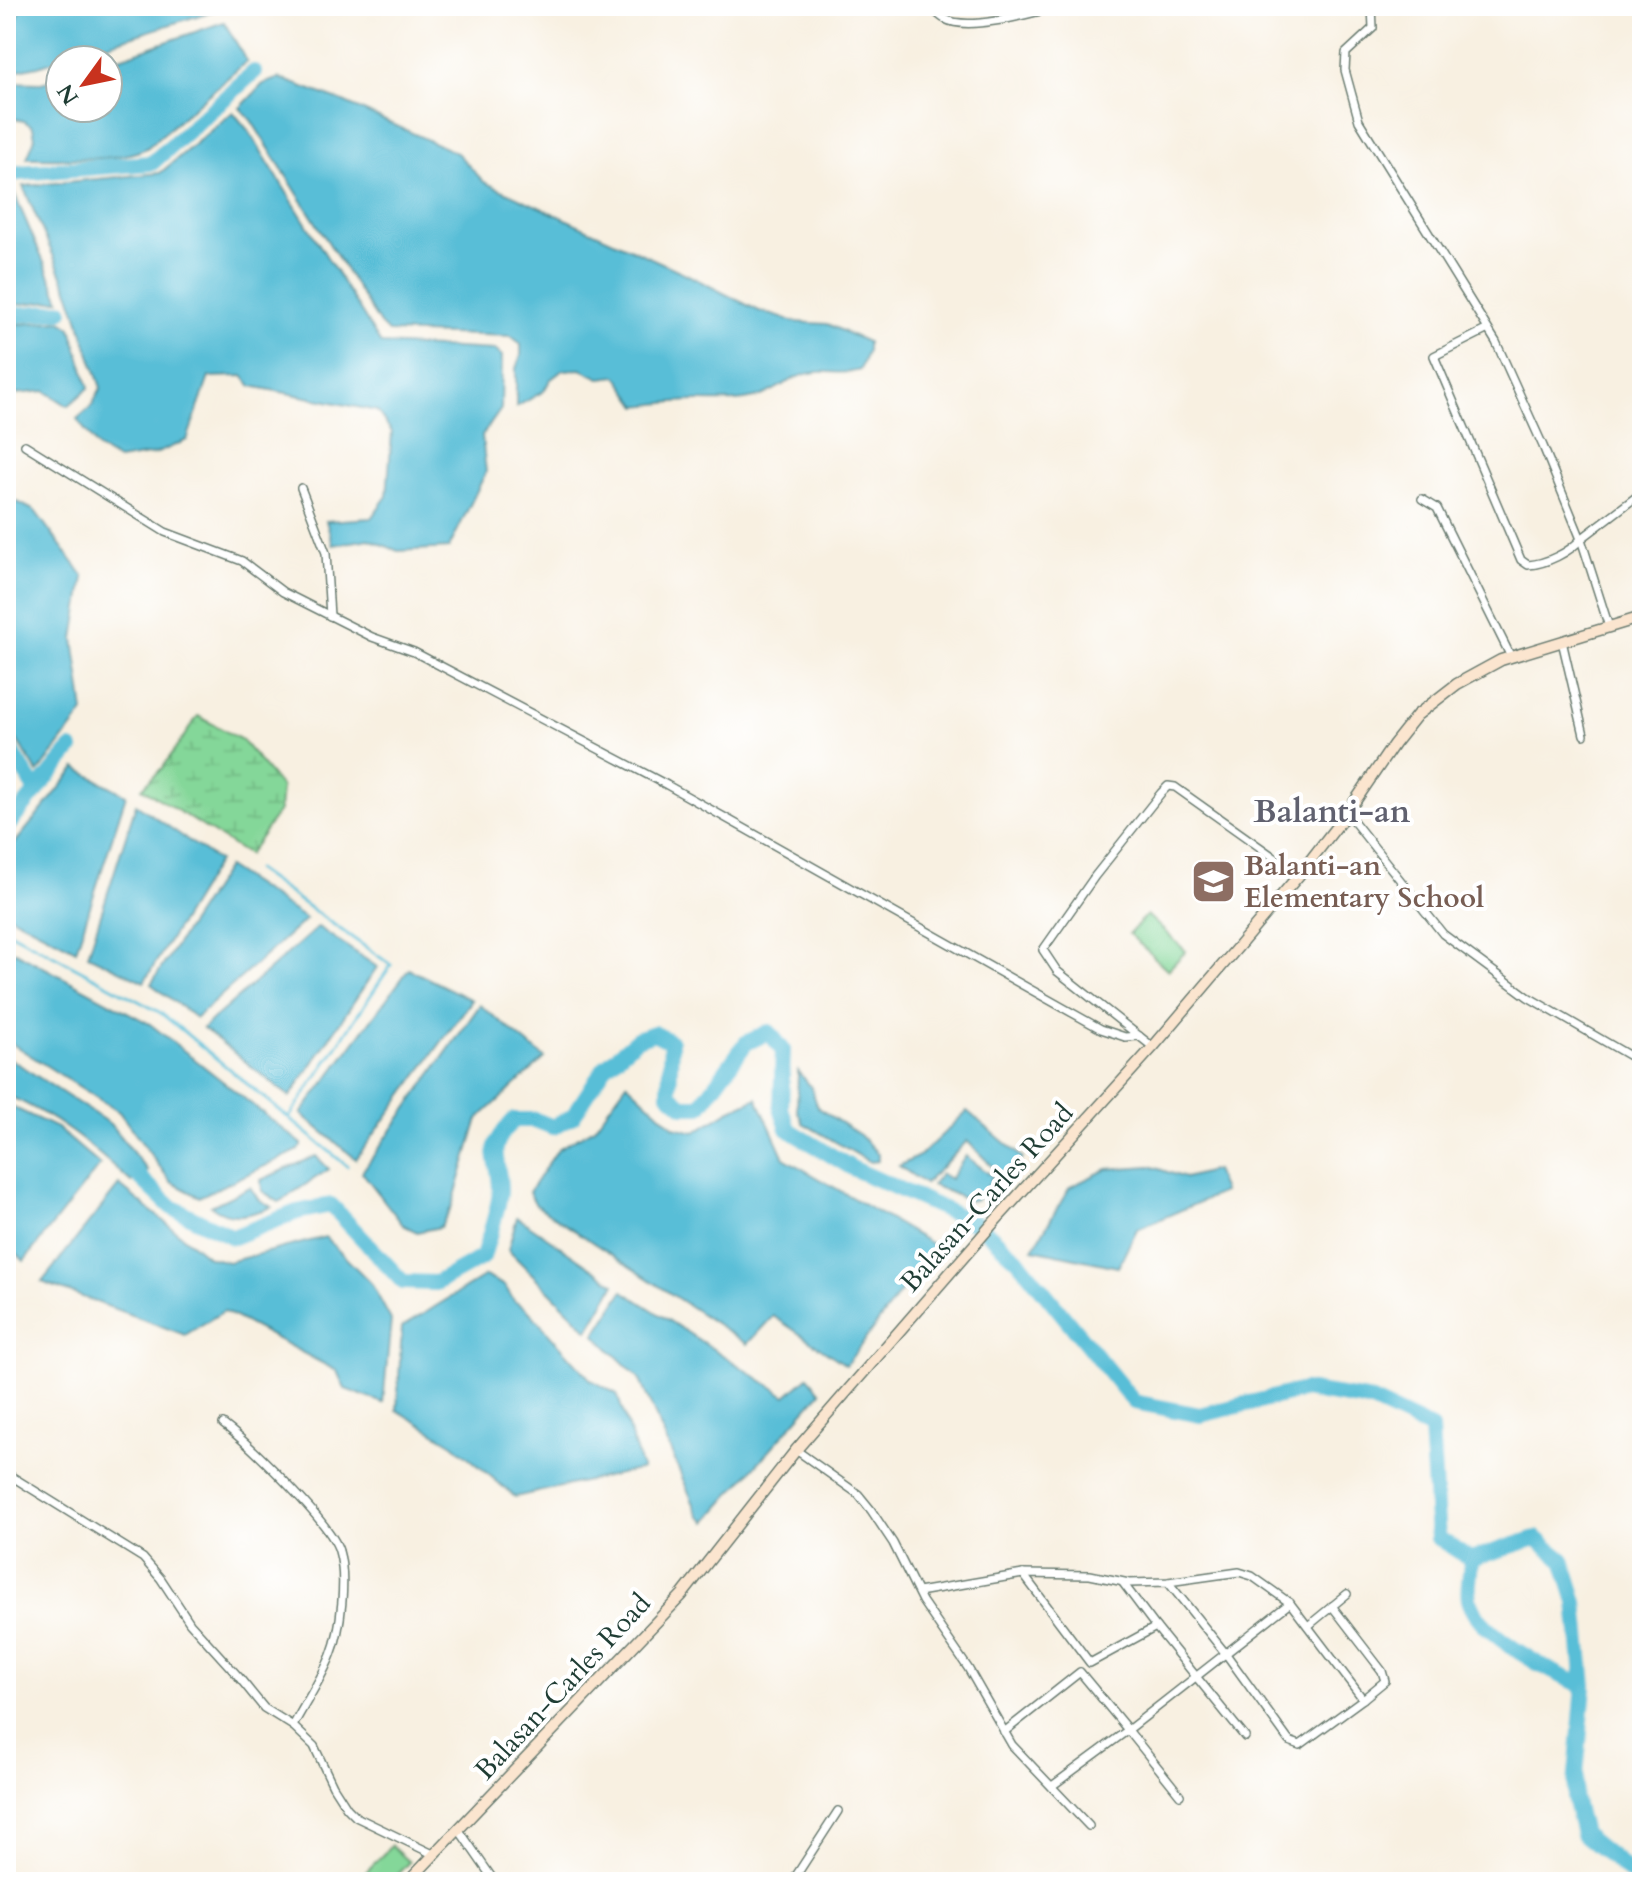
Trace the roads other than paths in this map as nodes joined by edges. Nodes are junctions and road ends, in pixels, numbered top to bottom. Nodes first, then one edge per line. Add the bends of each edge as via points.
1 (930, 6) edge
2 (1059, 6) edge
3 (1372, 6) edge
4 (1488, 329) junction
5 (25, 445) dead end
6 (301, 488) dead end
7 (1640, 494) dead end
8 (1422, 499) dead end
9 (1581, 539) junction
10 (330, 616) junction
11 (1640, 618) edge
12 (1609, 627) junction
13 (1562, 641) junction
14 (1642, 643) edge
15 (1511, 657) junction
16 (1584, 735) dead end
17 (1347, 813) junction
18 (1299, 875) junction
19 (1139, 1036) junction
20 (1153, 1047) junction
21 (1642, 1063) edge
22 (223, 1424) dead end
23 (796, 1450) junction
24 (6, 1473) edge
25 (1023, 1574) junction
26 (1122, 1582) junction
27 (1168, 1582) junction
28 (918, 1592) junction
29 (1347, 1594) dead end
30 (1290, 1603) junction
31 (1332, 1606) junction
32 (1308, 1626) junction
33 (1156, 1627) junction
34 (1226, 1654) junction
35 (1090, 1663) junction
36 (1080, 1672) junction
37 (1196, 1677) junction
38 (1363, 1699) junction
39 (293, 1726) junction
40 (1128, 1730) junction
41 (1004, 1732) junction
42 (1245, 1737) dead end
43 (1052, 1786) junction
44 (1180, 1795) dead end
45 (838, 1811) dead end
46 (1089, 1826) dead end
47 (459, 1830) junction
48 (435, 1855) junction
49 (408, 1882) edge
50 (495, 1882) edge
51 (792, 1882) edge

1 - 2 street via 945,20 966,24
3 - 4 street via 1373,28 1346,53 1345,70 1359,121
4 - 9 street
4 - 9 street via 1434,356 1521,560 1536,565
5 - 10 street via 165,532 242,561 283,592
6 - 10 street via 326,553
7 - 9 street
8 - 15 street via 1437,508
9 - 12 street
10 - 19 street via 414,652 667,785 1101,1029
11 - 12 main road, Balasan-Carles Road
11 - 14 street
12 - 13 main road, Balasan-Carles Road
13 - 15 main road, Balasan-Carles Road
13 - 16 street
15 - 17 main road, Balasan-Carles Road via 1457,684 1417,715
17 - 18 main road, Balasan-Carles Road
17 - 21 street via 1443,934 1528,997
18 - 19 street via 1168,786 1043,950 1057,971
18 - 20 main road, Balasan-Carles Road
19 - 20 street
20 - 23 main road, Balasan-Carles Road
22 - 39 street via 287,1485 339,1550 340,1612 331,1654
23 - 28 street via 858,1494 893,1543
23 - 47 main road, Balasan-Carles Road via 682,1595
24 - 39 street via 143,1558 190,1623 264,1708
25 - 26 street via 1090,1575
25 - 28 street
25 - 35 street
26 - 27 street
26 - 33 street
27 - 30 street via 1239,1572
27 - 34 street
28 - 41 street
29 - 31 street
30 - 32 street
30 - 34 street
31 - 32 street
31 - 38 street via 1382,1671 1385,1681
32 - 38 street
33 - 35 street
33 - 37 street
34 - 37 street
34 - 38 street via 1289,1741 1300,1745
35 - 36 street
36 - 40 street
36 - 41 street
37 - 40 street
37 - 42 street
39 - 48 street via 314,1746 333,1786 356,1817
40 - 43 street
40 - 44 street
41 - 43 street
43 - 46 street
45 - 51 street
47 - 48 main road, Balasan-Carles Road
47 - 50 street
48 - 49 main road, Balasan-Carles Road

